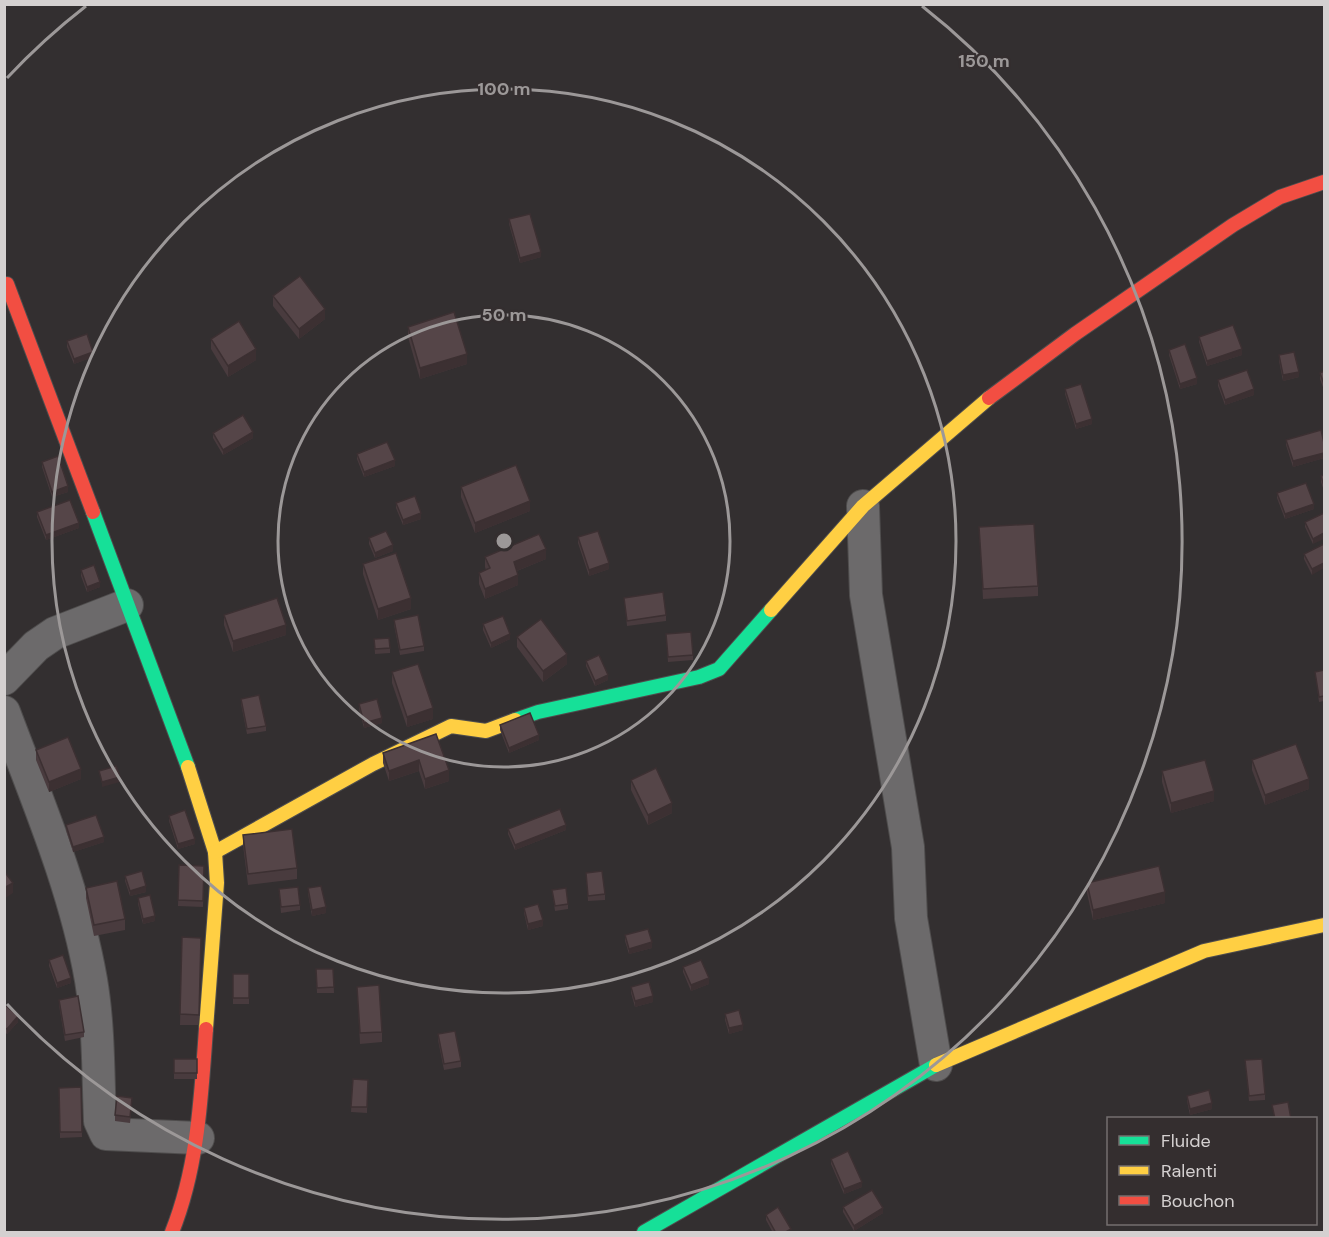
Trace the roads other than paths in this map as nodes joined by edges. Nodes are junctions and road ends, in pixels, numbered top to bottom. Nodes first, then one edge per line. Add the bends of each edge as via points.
1 (1324, 182) edge
2 (7, 284) dead end
3 (863, 506) junction
4 (127, 605) junction
5 (4, 679) edge
6 (4, 712) edge
7 (215, 852) junction
8 (1324, 925) edge
9 (936, 1065) junction
10 (198, 1138) junction
11 (172, 1233) edge
12 (644, 1233) edge

1 - 3 street via 1280,197 1075,334 967,414
2 - 4 street
3 - 7 street via 719,669 699,677 538,712 486,731 451,726 373,764
3 - 9 street via 866,595 908,847 911,918
4 - 5 street via 55,633 36,646
4 - 7 street via 180,743
6 - 10 street via 62,867 81,935 97,1027 100,1121 106,1134
7 - 10 street via 218,882
8 - 9 street via 1204,951
9 - 12 street
10 - 11 street

